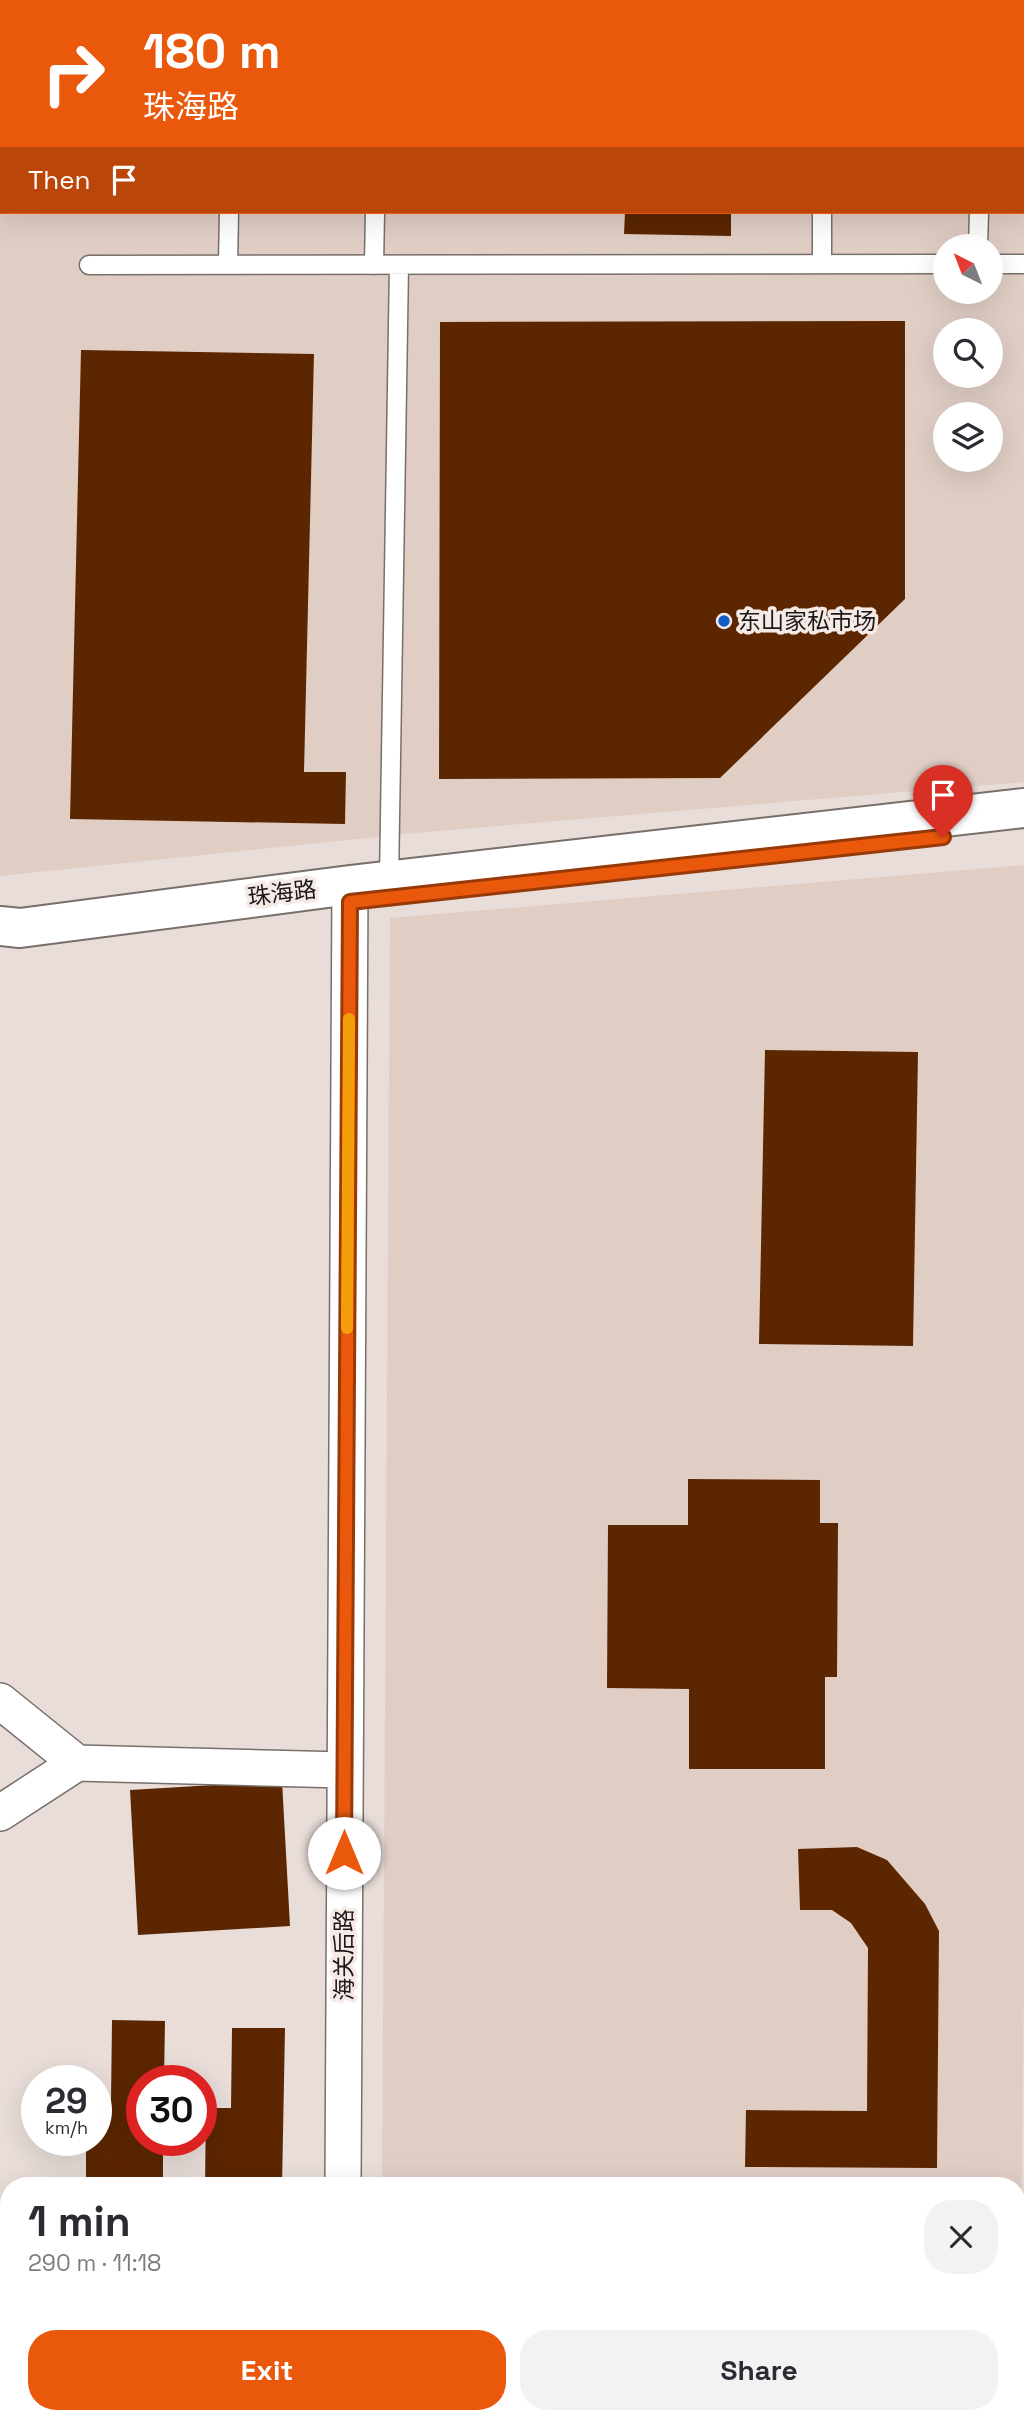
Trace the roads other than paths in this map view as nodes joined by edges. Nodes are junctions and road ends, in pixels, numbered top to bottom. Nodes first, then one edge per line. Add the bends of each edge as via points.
1 (229, 214) edge
2 (375, 214) edge
3 (822, 214) edge
4 (979, 214) edge
5 (978, 234) edge
6 (822, 264) junction
7 (933, 264) edge
8 (1003, 264) edge
9 (1024, 264) edge
10 (89, 265) dead end
11 (228, 265) junction
12 (374, 265) junction
13 (399, 265) junction
14 (1024, 808) edge
15 (1024, 829) edge
16 (389, 880) junction
17 (350, 893) junction
18 (0, 926) edge
19 (0, 945) edge
20 (0, 1701) edge
21 (77, 1763) junction
22 (344, 1770) junction
23 (0, 1813) edge
24 (343, 2177) edge

1 - 11 lane
2 - 12 lane
3 - 6 lane
4 - 5 lane
6 - 7 lane
6 - 13 lane
8 - 9 lane
10 - 11 lane
11 - 12 lane
12 - 13 lane
13 - 16 lane
14 - 16 main road, 珠海路
15 - 17 main road, 珠海路
16 - 17 main road, 珠海路
17 - 18 main road, 珠海路 via 20,928
17 - 19 main road, 珠海路 via 18,947
17 - 22 street, 海关后路
20 - 21 street
21 - 22 street
21 - 23 street
22 - 24 street, 海关后路

